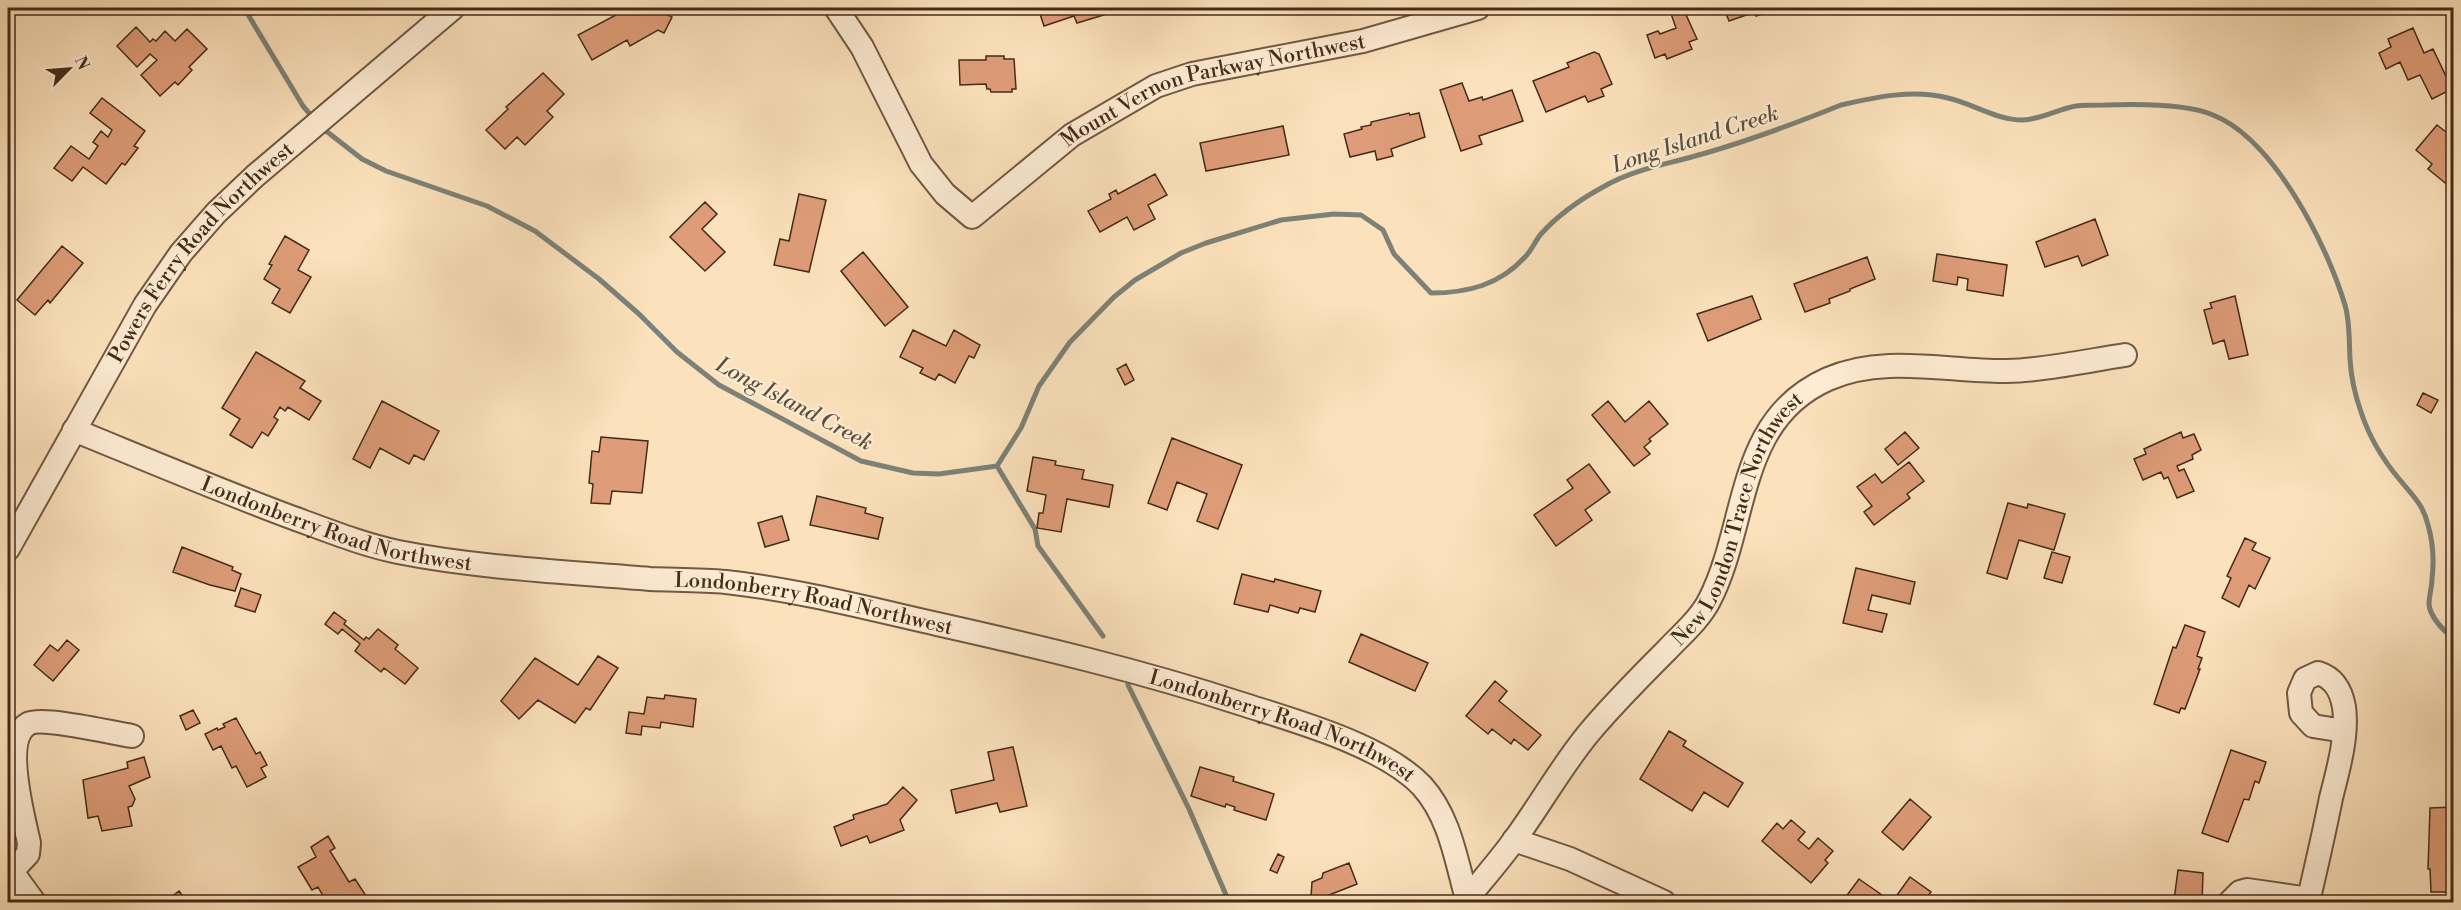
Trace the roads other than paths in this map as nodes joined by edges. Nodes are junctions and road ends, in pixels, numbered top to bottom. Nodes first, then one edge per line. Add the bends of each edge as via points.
1 (453, 8) edge
2 (836, 8) edge
3 (1478, 8) edge
4 (2125, 355) dead end
5 (74, 430) junction
6 (8, 549) edge
7 (2344, 731) dead end
8 (132, 736) dead end
9 (1514, 840) junction
10 (9, 869) edge
11 (1466, 901) edge
12 (2308, 901) edge
13 (34, 903) edge
14 (1664, 903) edge
15 (2230, 903) edge

1 - 5 street, Powers Ferry Road Northwest via 298,138 216,213 181,253 145,305
2 - 3 street, Mount Vernon Parkway Northwest via 862,47 921,164 945,194 972,217 1072,135 1156,86 1192,74 1364,41
4 - 9 street, New London Trace Northwest via 2008,371 1866,368 1828,379 1794,401 1771,427 1756,453 1724,570 1708,604 1588,734
5 - 6 street, Powers Ferry Road Northwest
5 - 11 street, Londonberry Road Northwest via 227,493 394,551 453,561 724,582 798,592 1093,660 1294,721 1386,759 1421,785 1447,825
7 - 12 street
8 - 10 street via 49,722 29,723 18,733 14,750 29,843 28,854
9 - 11 street, New London Trace Northwest
9 - 14 street via 1570,859
10 - 13 street
12 - 15 street via 2247,890

